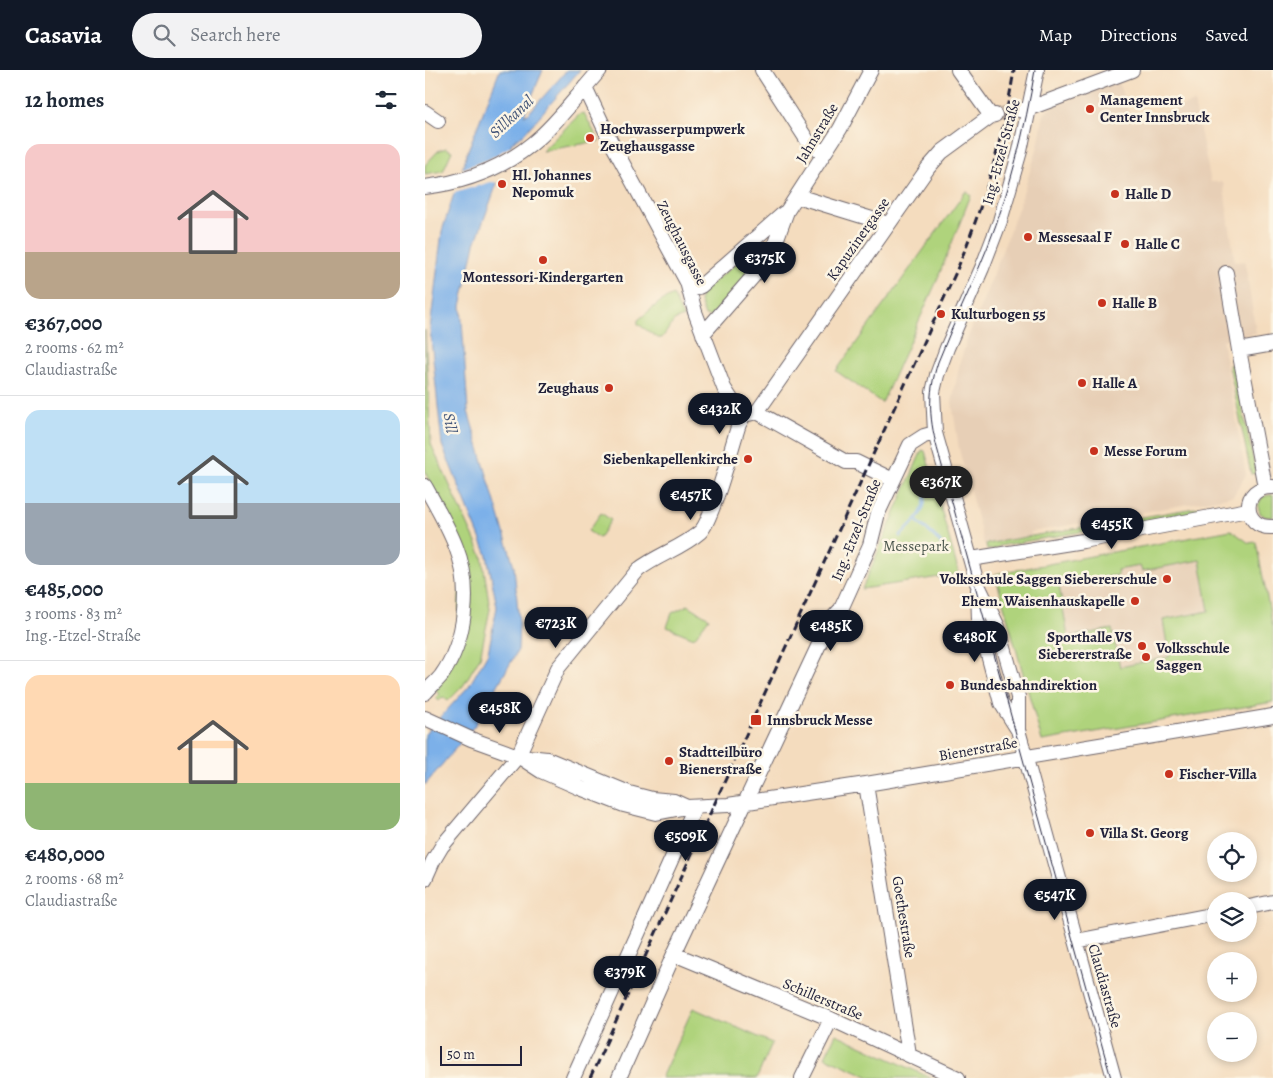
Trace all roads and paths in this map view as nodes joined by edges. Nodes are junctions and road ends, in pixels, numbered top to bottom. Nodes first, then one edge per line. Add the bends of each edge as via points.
1 (600, 70) edge
2 (762, 70) edge
3 (871, 70) edge
4 (958, 70) edge
5 (1037, 70) edge
6 (1132, 70) edge
7 (585, 87) junction
8 (1025, 109) junction
9 (425, 112) edge
10 (438, 121) dead end
11 (824, 153) junction
12 (426, 187) edge
13 (797, 196) junction
14 (787, 211) junction
15 (888, 224) junction
16 (1226, 273) dead end
17 (690, 291) junction
18 (703, 334) junction
19 (1273, 344) edge
20 (1239, 350) junction
21 (751, 413) junction
22 (935, 433) junction
23 (893, 480) junction
24 (425, 486) edge
25 (1269, 487) edge
26 (1249, 510) junction
27 (1273, 528) edge
28 (971, 559) junction
29 (425, 693) edge
30 (1273, 716) edge
31 (425, 719) edge
32 (518, 756) junction
33 (1025, 757) junction
34 (866, 784) junction
35 (745, 802) junction
36 (691, 807) junction
37 (425, 879) edge
38 (1273, 902) edge
39 (1257, 905) edge
40 (1207, 916) edge
41 (1076, 941) junction
42 (674, 954) junction
43 (831, 1019) junction
44 (909, 1054) junction
45 (573, 1078) edge
46 (619, 1078) edge
47 (803, 1078) edge
48 (958, 1078) edge
49 (1114, 1078) edge

1 - 7 street
2 - 11 street via 809,143
3 - 11 street, Jahnstraße
4 - 15 street, Kapuzinergasse via 993,115 942,152
5 - 8 street, Ing.-Etzel-Straße
6 - 8 street
7 - 12 street via 541,136 517,154 472,177
7 - 17 street, Zeughausgasse
8 - 22 street, Ing.-Etzel-Straße via 1020,151 1000,221 937,375 933,392
9 - 10 street
11 - 13 street, Jahnstraße
13 - 14 street, Jahnstraße
13 - 15 street
14 - 17 street, Jahnstraße via 701,286
14 - 18 street, Jahnstraße via 769,257
15 - 21 street, Kapuzinergasse
16 - 20 street
17 - 18 street, Zeughausgasse
18 - 21 street, Zeughausgasse via 736,407
19 - 20 street
20 - 25 street
21 - 23 street, Zeughausgasse via 846,462 856,462
21 - 32 street, Kapuzinergasse via 739,424 703,530 638,570 558,668
22 - 23 street, Ing.-Etzel-Straße via 910,445
22 - 28 street, Claudiastraße
23 - 35 street, Ing.-Etzel-Straße via 878,513 873,547 841,609 830,621
24 - 29 street via 457,549 465,600 458,641 441,674
25 - 26 street via 1254,492
26 - 27 street via 1254,522
26 - 28 street
28 - 33 street, Claudiastraße via 977,583 999,627 1018,697 1017,730
30 - 33 street, Bienerstraße
31 - 32 street, Bienerstraße
32 - 36 street, Bienerstraße via 541,771 623,805 656,812
32 - 37 street, Kapuzinergasse via 442,846
33 - 34 street, Bienerstraße
33 - 41 street, Claudiastraße
34 - 35 street, Bienerstraße
34 - 44 street, Goethestraße
35 - 36 street, Bienerstraße
35 - 42 street, Ing.-Etzel-Straße
36 - 45 street via 651,906
38 - 39 street
40 - 41 street
41 - 49 street, Claudiastraße
42 - 43 street, Schillerstraße
42 - 46 street, Ing.-Etzel-Straße
43 - 44 street, Schillerstraße
43 - 47 street
44 - 48 street, Schillerstraße

